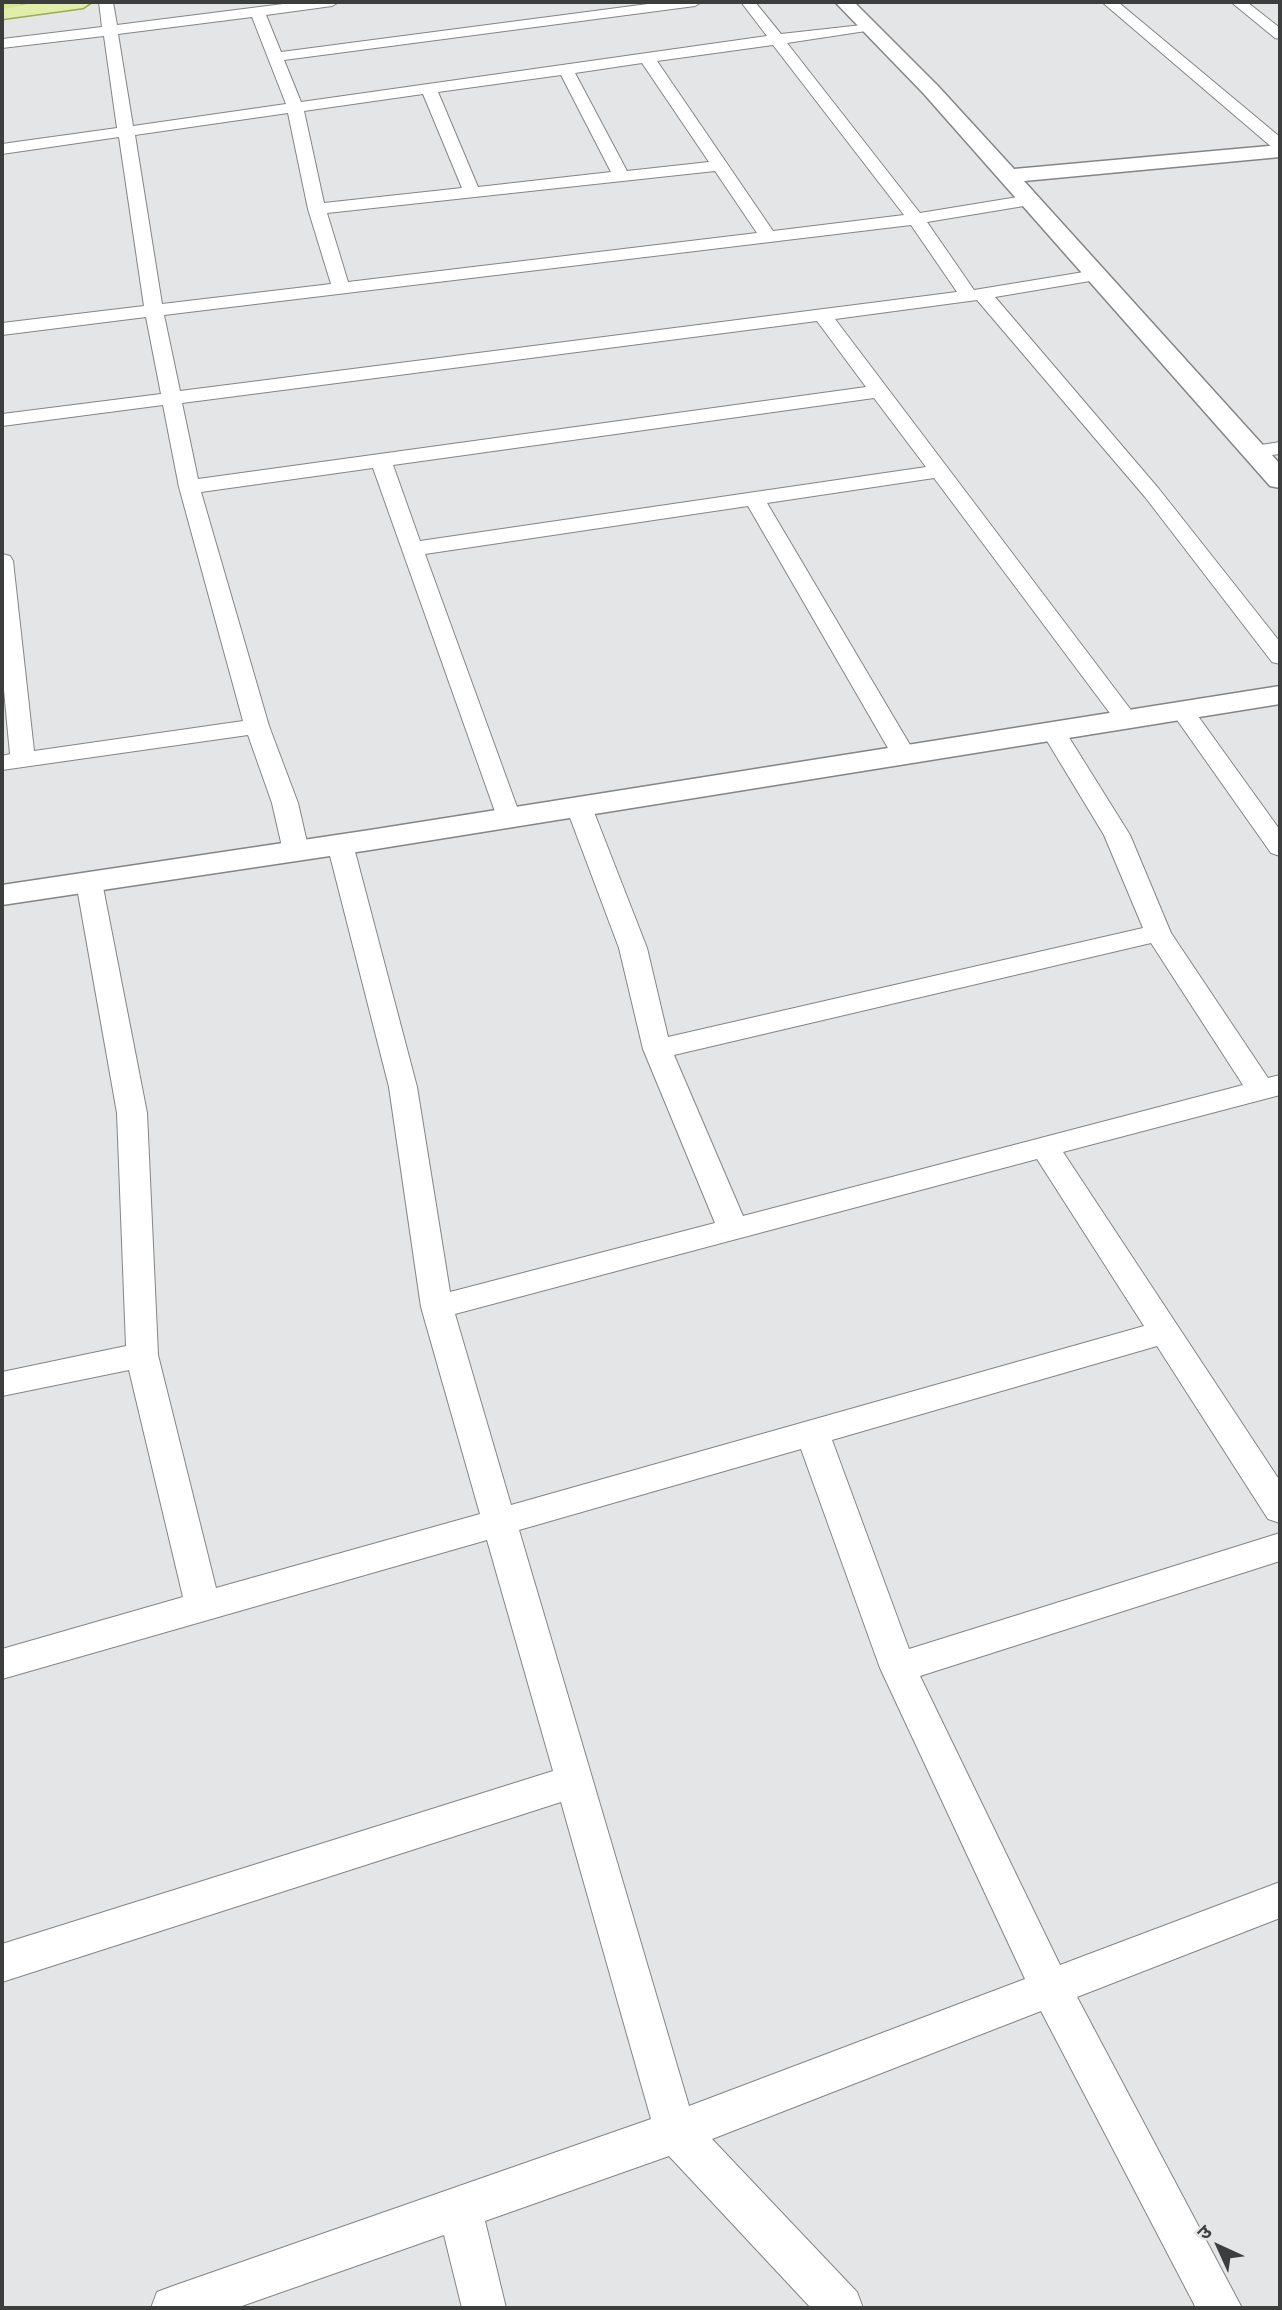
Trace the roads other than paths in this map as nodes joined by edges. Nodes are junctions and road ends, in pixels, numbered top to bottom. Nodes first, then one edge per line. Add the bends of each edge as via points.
1 (13, 2) edge
2 (83, 2) edge
3 (106, 2) edge
4 (332, 2) edge
5 (695, 2) edge
6 (748, 2) edge
7 (844, 2) edge
8 (1109, 2) edge
9 (1238, 2) edge
10 (2, 3) edge
11 (257, 11) junction
12 (2, 13) edge
13 (866, 27) junction
14 (111, 30) junction
15 (1280, 36) edge
16 (774, 38) junction
17 (2, 44) edge
18 (275, 57) junction
19 (646, 57) junction
20 (565, 68) junction
21 (428, 88) junction
22 (295, 107) junction
23 (126, 131) junction
24 (1280, 145) edge
25 (2, 149) edge
26 (1280, 152) edge
27 (718, 166) junction
28 (621, 176) junction
29 (1008, 176) junction
30 (471, 192) junction
31 (1030, 200) junction
32 (317, 209) junction
33 (916, 219) junction
34 (768, 236) junction
35 (1096, 275) junction
36 (341, 288) junction
37 (975, 295) junction
38 (154, 310) junction
39 (822, 314) junction
40 (2, 329) edge
41 (879, 391) junction
42 (171, 396) junction
43 (2, 420) edge
44 (1280, 448) edge
45 (1255, 451) junction
46 (381, 461) junction
47 (939, 471) junction
48 (1280, 480) edge
49 (189, 487) junction
50 (754, 498) junction
51 (413, 549) junction
52 (2, 561) edge
53 (5, 638) edge
54 (1280, 657) edge
55 (1280, 695) edge
56 (1182, 710) junction
57 (1126, 719) junction
58 (257, 726) junction
59 (1053, 731) junction
60 (904, 755) junction
61 (12, 762) edge
62 (579, 807) junction
63 (508, 818) junction
64 (340, 844) junction
65 (1280, 848) edge
66 (296, 851) junction
67 (89, 882) junction
68 (2, 895) edge
69 (1157, 933) junction
70 (657, 1049) junction
71 (1271, 1087) edge
72 (1044, 1147) junction
73 (733, 1230) junction
74 (437, 1307) junction
75 (1165, 1332) junction
76 (142, 1355) junction
77 (2, 1384) edge
78 (812, 1432) junction
79 (1280, 1509) edge
80 (499, 1521) junction
81 (1280, 1547) edge
82 (203, 1606) junction
83 (2, 1664) edge
84 (898, 1668) junction
85 (575, 1781) junction
86 (1280, 1900) edge
87 (2, 1963) edge
88 (1050, 1988) junction
89 (676, 2133) junction
90 (460, 2208) junction
91 (173, 2308) edge
92 (484, 2308) edge
93 (841, 2308) edge
94 (1220, 2308) edge

1 - 10 highway
2 - 12 main road
3 - 14 street
4 - 11 street
5 - 18 street
6 - 16 street
7 - 13 street
8 - 24 street
9 - 15 street
11 - 14 street
11 - 18 street
13 - 16 street
13 - 29 street via 931,90
14 - 17 street
14 - 23 street
16 - 19 street
16 - 33 street
18 - 22 street
19 - 20 street
19 - 27 street
20 - 21 street
20 - 28 street
21 - 22 street
21 - 30 street
22 - 23 street
22 - 32 street
23 - 25 street
23 - 38 street
26 - 29 street
27 - 28 street
27 - 34 street
28 - 30 street
29 - 31 street
30 - 32 street
31 - 33 street
31 - 35 street
32 - 36 street
33 - 34 street
33 - 37 street
34 - 36 street
35 - 37 street
35 - 45 street
36 - 38 street
37 - 39 street
37 - 54 street via 1152,493
38 - 40 street
38 - 42 street
39 - 41 street
39 - 42 street
41 - 46 street
41 - 47 street
42 - 43 street
42 - 49 street
44 - 45 street
45 - 48 street
46 - 49 street
46 - 51 street
47 - 50 street
47 - 57 street
49 - 58 street
50 - 51 street
50 - 60 street
51 - 63 street
52 - 53 street
53 - 61 street
55 - 56 street
56 - 57 street
56 - 65 street
57 - 59 street
58 - 61 street
58 - 66 street via 285,803
59 - 60 street
59 - 69 street via 1117,835
60 - 62 street
62 - 63 street
62 - 70 street via 633,948
63 - 64 street
64 - 66 street
64 - 74 street via 403,1087
66 - 67 street
67 - 68 street
67 - 76 street via 132,1113
69 - 70 street
69 - 71 street
70 - 73 street
71 - 72 street
72 - 73 street
72 - 75 street
73 - 74 street
74 - 80 street
75 - 78 street
75 - 79 street
76 - 77 street
76 - 82 street
78 - 80 street
78 - 84 street
80 - 82 street
80 - 85 street
81 - 84 street
82 - 83 street
84 - 88 street
85 - 87 street
85 - 89 street
86 - 88 street
88 - 89 street
88 - 94 street
89 - 90 street
89 - 93 street
90 - 91 street
90 - 92 street

